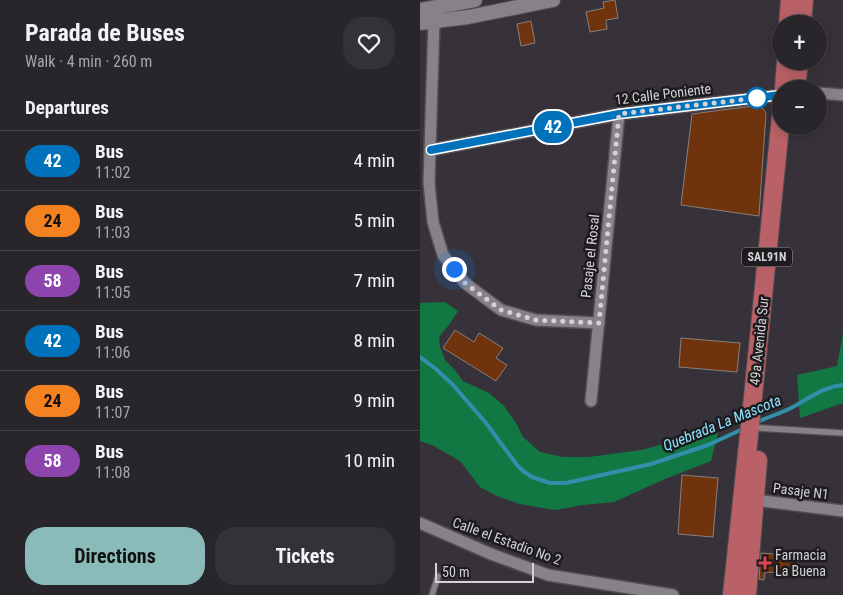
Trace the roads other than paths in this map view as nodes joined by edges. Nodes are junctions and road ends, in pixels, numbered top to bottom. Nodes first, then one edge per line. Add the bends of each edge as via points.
1 (475, 0) edge
2 (553, 0) edge
3 (790, 0) edge
4 (804, 0) edge
5 (438, 3) edge
6 (420, 10) edge
7 (789, 15) edge
8 (803, 15) edge
9 (434, 21) junction
10 (420, 23) edge
11 (827, 94) edge
12 (843, 95) edge
13 (772, 96) edge
14 (619, 114) junction
15 (779, 135) edge
16 (791, 135) edge
17 (431, 150) junction
18 (599, 323) junction
19 (758, 395) junction
20 (591, 401) dead end
21 (757, 430) junction
22 (843, 433) edge
23 (755, 500) junction
24 (843, 510) edge
25 (420, 523) edge
26 (438, 576) dead end
27 (432, 595) edge
28 (673, 595) edge
29 (732, 595) edge
30 (747, 595) edge

1 - 5 street
2 - 9 street
3 - 7 main road
4 - 8 main road
5 - 6 street
5 - 9 street
9 - 10 street
9 - 17 street
11 - 12 street
13 - 14 street, 12 Calle Poniente
14 - 17 street, 12 Calle Poniente
14 - 18 street, Pasaje el Rosal
15 - 19 main road, 49a Avenida Sur / SAL91N
16 - 19 main road, 49a Avenida Sur / SAL91N
17 - 18 street via 429,183 433,222 443,255 465,283 501,310 527,318
18 - 20 street, Pasaje el Rosal
19 - 21 main road, 49a Avenida Sur / SAL91N
21 - 22 lane
21 - 23 main road, 49a Avenida Sur / SAL91N
21 - 29 main road, 49a Avenida Sur / SAL91N
23 - 24 street, Pasaje N1
23 - 30 main road, 49a Avenida Sur / SAL91N
25 - 28 street, Calle el Estadio No 2 via 548,575
26 - 27 lane

